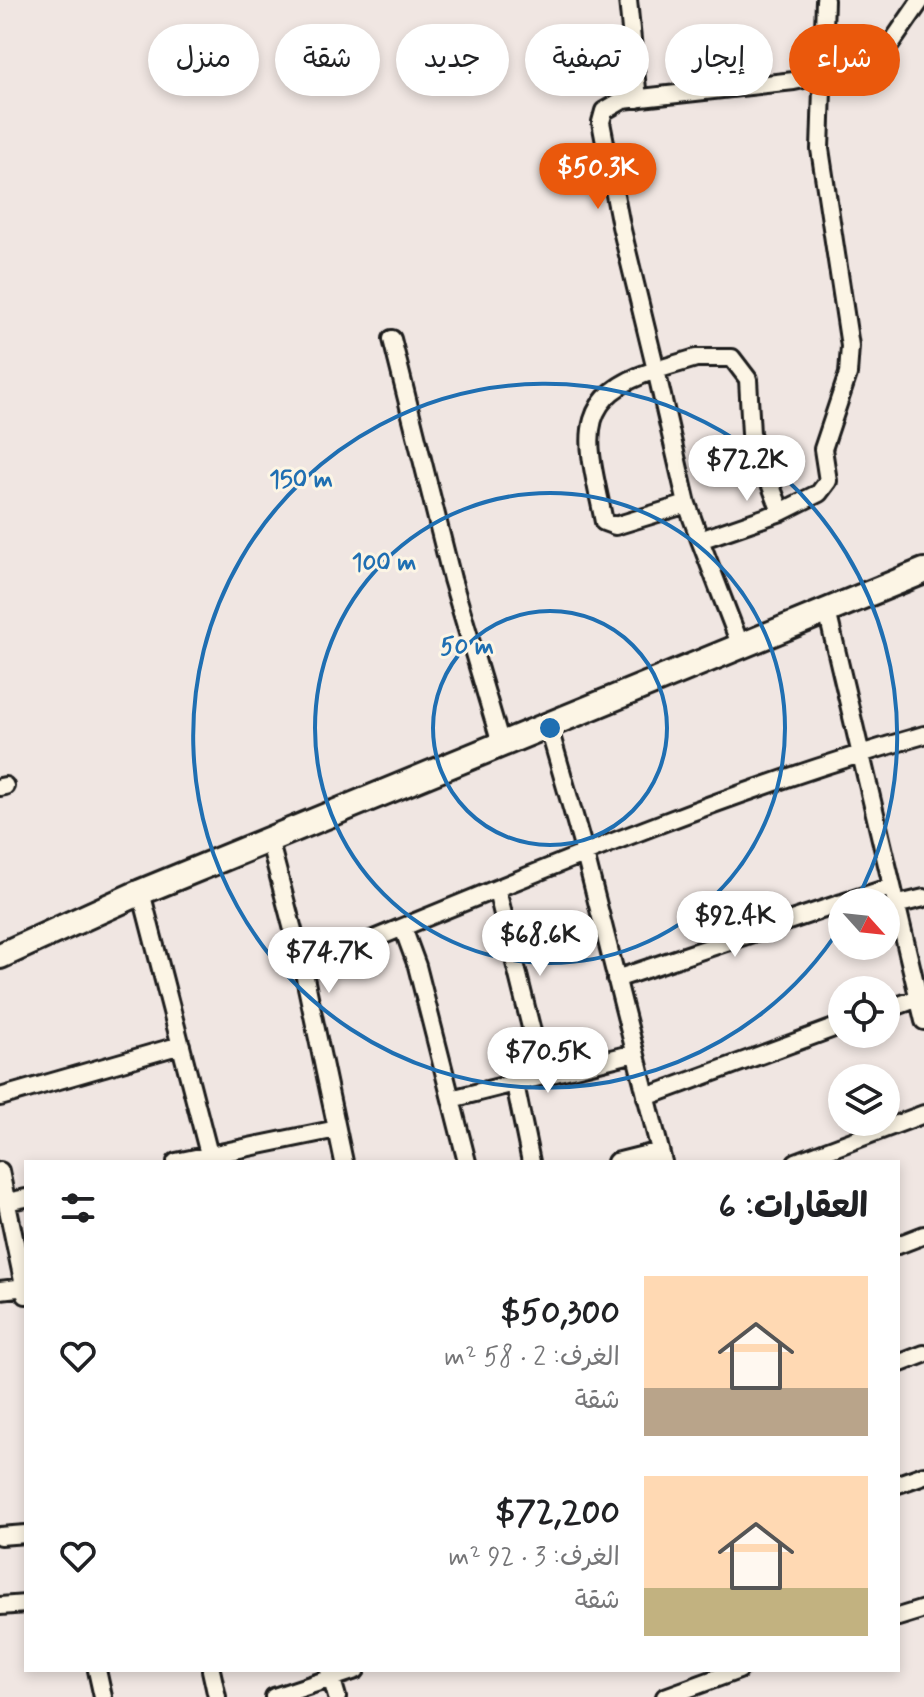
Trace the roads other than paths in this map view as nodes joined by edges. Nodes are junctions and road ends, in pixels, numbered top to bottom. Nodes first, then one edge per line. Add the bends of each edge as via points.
1 (628, 0) edge
2 (825, 0) edge
3 (921, 0) edge
4 (825, 24) edge
5 (900, 32) edge
6 (789, 80) edge
7 (823, 96) edge
8 (638, 99) junction
9 (392, 339) dead end
10 (656, 370) junction
11 (687, 504) junction
12 (781, 512) junction
13 (700, 540) junction
14 (924, 571) edge
15 (827, 611) junction
16 (740, 644) junction
17 (548, 725) junction
18 (924, 735) edge
19 (501, 744) junction
20 (858, 753) junction
21 (269, 839) junction
22 (585, 854) junction
23 (891, 887) joint
24 (888, 888) edge
25 (497, 890) junction
26 (141, 892) junction
27 (924, 898) edge
28 (900, 904) edge
29 (828, 907) edge
30 (900, 923) edge
31 (403, 928) junction
32 (0, 956) edge
33 (303, 968) junction
34 (616, 979) junction
35 (921, 997) edge
36 (900, 1005) edge
37 (924, 1021) edge
38 (828, 1030) edge
39 (181, 1045) junction
40 (635, 1053) junction
41 (543, 1076) junction
42 (515, 1084) junction
43 (0, 1097) edge
44 (646, 1097) junction
45 (451, 1099) junction
46 (924, 1114) edge
47 (337, 1129) junction
48 (662, 1156) edge
49 (210, 1158) edge
50 (344, 1160) edge
51 (466, 1160) edge
52 (531, 1160) edge
53 (631, 1160) edge
54 (801, 1160) edge
55 (0, 1171) edge
56 (24, 1198) edge
57 (6, 1202) junction
58 (924, 1235) edge
59 (900, 1244) edge
60 (24, 1281) edge
61 (0, 1290) edge
62 (24, 1290) edge
63 (924, 1354) edge
64 (900, 1363) edge
65 (924, 1475) edge
66 (900, 1483) edge
67 (24, 1534) edge
68 (0, 1536) edge
69 (24, 1604) edge
70 (0, 1606) edge
71 (924, 1609) edge
72 (900, 1616) edge
73 (97, 1672) edge
74 (211, 1672) edge
75 (734, 1672) edge
76 (330, 1674) edge
77 (103, 1697) edge
78 (217, 1697) edge
79 (274, 1697) edge
80 (337, 1697) edge
81 (665, 1697) edge

1 - 8 street
2 - 4 street
3 - 5 street
6 - 8 street
7 - 12 street via 820,149 850,346 848,374 823,449 828,481 819,493
8 - 10 street via 610,105 601,122
9 - 19 street via 452,579
10 - 11 street
10 - 11 street via 630,378 599,405 591,421 590,446 604,522 615,526
10 - 12 street via 696,358 732,358 740,365 748,379 751,434
11 - 13 street
12 - 13 street
13 - 16 street
14 - 15 street
15 - 16 street
15 - 20 street
16 - 17 street
17 - 19 street
17 - 22 street
18 - 20 street
19 - 21 street
20 - 22 street
20 - 23 street
21 - 26 street
21 - 33 street
22 - 25 street
22 - 34 street
23 - 24 street
25 - 31 street
25 - 41 street
26 - 32 street
26 - 39 street
27 - 28 street
29 - 34 street
30 - 35 street
31 - 33 street
31 - 45 street
33 - 47 street
34 - 40 street
35 - 36 street
35 - 37 street
38 - 44 street
39 - 43 street
39 - 49 street
40 - 41 street
40 - 44 street
41 - 42 street
42 - 45 street
42 - 52 street
44 - 48 street
45 - 51 street
46 - 54 street
47 - 49 street
47 - 50 street
48 - 53 street
55 - 57 street
56 - 57 street
57 - 60 street
58 - 59 street
61 - 62 street
63 - 64 street
65 - 66 street
67 - 68 street
69 - 70 street
71 - 72 street
73 - 77 street
74 - 78 street
75 - 81 street
76 - 79 street
76 - 80 street

